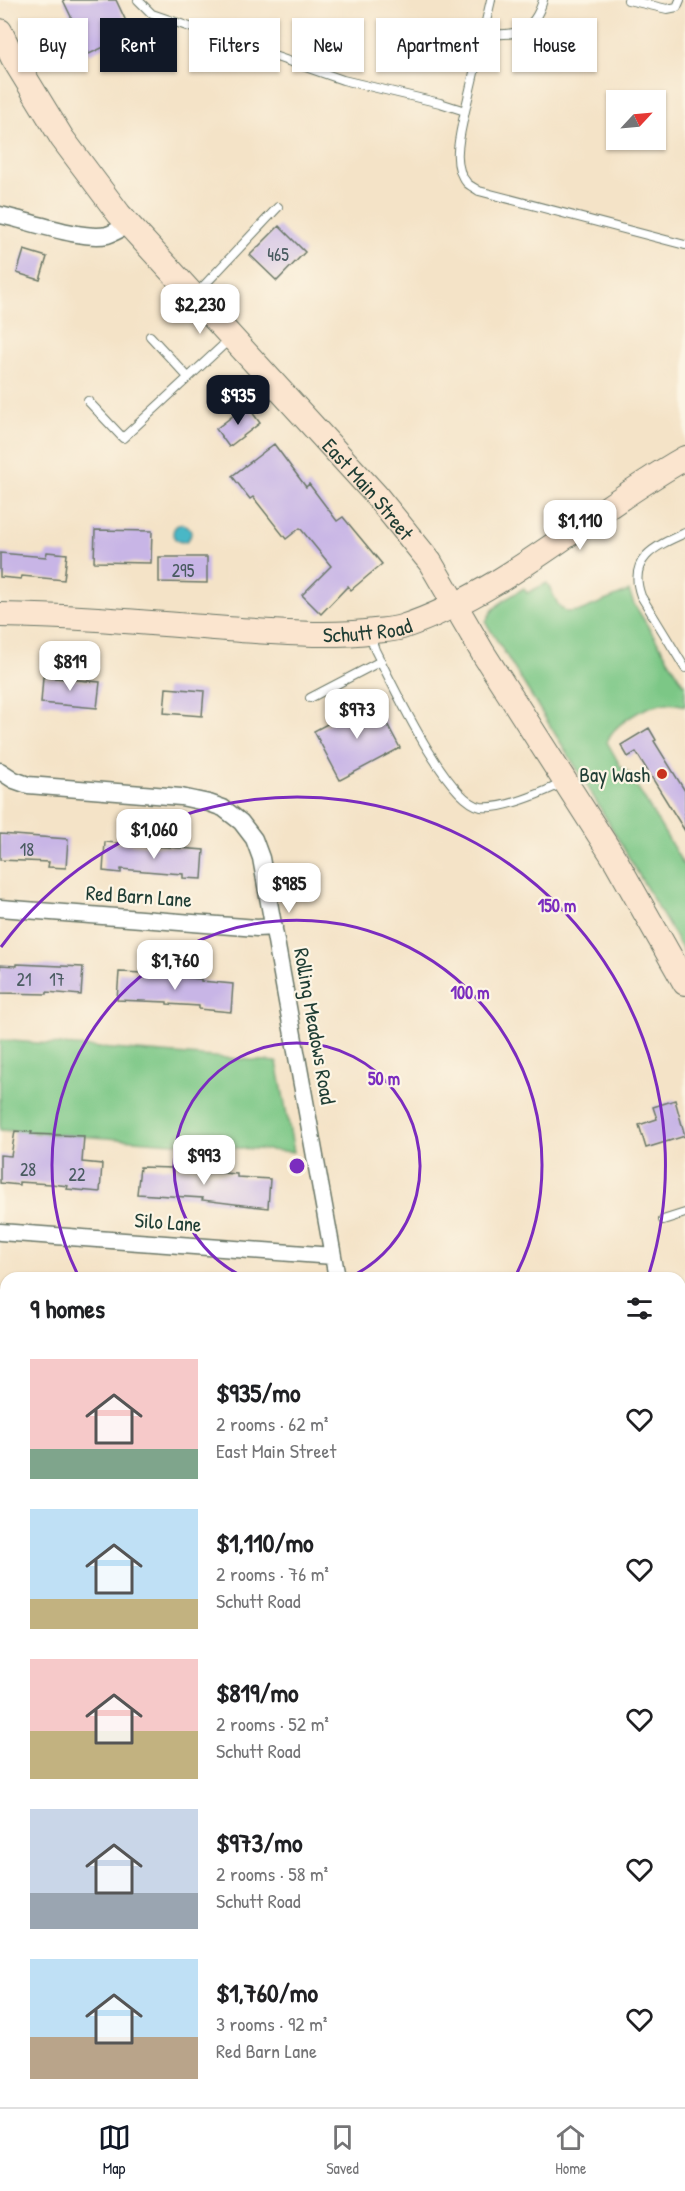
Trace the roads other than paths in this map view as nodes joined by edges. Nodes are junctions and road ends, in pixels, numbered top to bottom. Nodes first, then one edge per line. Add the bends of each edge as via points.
1 (138, 0) edge
2 (491, 0) edge
3 (543, 0) edge
4 (632, 0) edge
5 (680, 0) edge
6 (487, 18) edge
7 (0, 31) edge
8 (500, 36) edge
9 (474, 72) edge
10 (465, 111) junction
11 (278, 207) dead end
12 (0, 215) edge
13 (128, 225) junction
14 (685, 245) edge
15 (193, 297) junction
16 (150, 336) dead end
17 (231, 338) junction
18 (188, 377) junction
19 (88, 400) dead end
20 (685, 459) edge
21 (685, 533) edge
22 (455, 605) junction
23 (0, 615) edge
24 (369, 632) junction
25 (381, 662) junction
26 (685, 668) edge
27 (310, 698) dead end
28 (0, 771) edge
29 (565, 782) junction
30 (0, 908) edge
31 (274, 927) junction
32 (685, 983) edge
33 (685, 1213) edge
34 (663, 1220) dead end
35 (0, 1232) edge
36 (333, 1256) junction
37 (336, 1272) edge

1 - 10 lane via 152,14 344,80
2 - 6 lane
3 - 8 lane via 532,22 519,33
4 - 5 lane via 667,9 677,7
7 - 13 main road, East Main Street via 62,138
9 - 10 lane
10 - 14 lane via 458,149 460,166 466,182 479,191
11 - 15 lane
12 - 13 street via 93,235 107,235
13 - 15 main road, East Main Street
15 - 17 main road, East Main Street
16 - 18 lane
17 - 18 lane
17 - 22 main road, East Main Street via 375,494 430,562
18 - 19 lane via 123,438
20 - 22 main road, Schutt Road via 647,480 489,588
21 - 26 lane via 644,557 637,585
22 - 24 main road, Schutt Road via 399,628
22 - 29 main road, East Main Street
23 - 24 main road, Schutt Road via 296,634
24 - 25 lane
25 - 27 lane
25 - 29 lane via 439,768 467,801 482,807 505,804
28 - 31 street, Rolling Meadows Road via 28,785 181,798 223,808 254,839
29 - 32 main road, East Main Street via 616,861
30 - 31 street, Red Barn Lane
31 - 36 street, Rolling Meadows Road
33 - 34 lane
35 - 36 street, Silo Lane
36 - 37 street, Rolling Meadows Road

